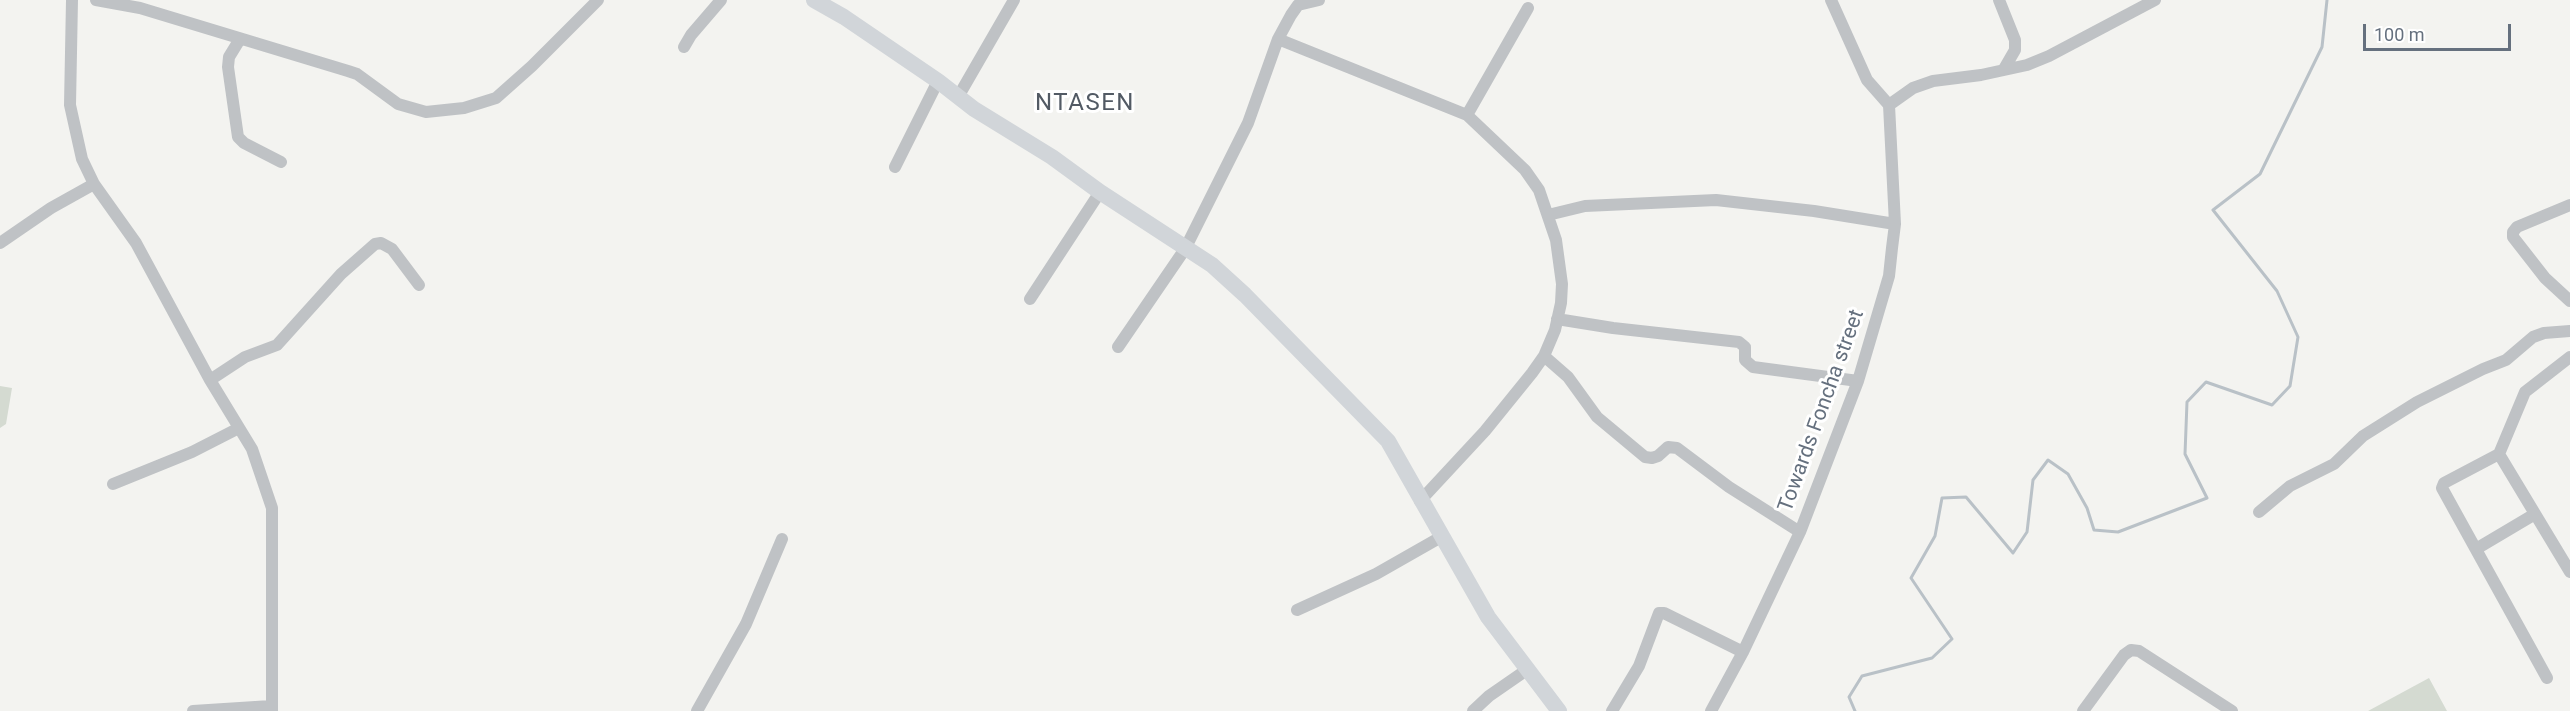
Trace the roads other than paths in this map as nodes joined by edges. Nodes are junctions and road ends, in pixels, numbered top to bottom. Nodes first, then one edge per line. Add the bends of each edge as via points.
1 (72, 0) edge
2 (96, 0) edge
3 (598, 0) edge
4 (721, 0) edge
5 (1014, 0) edge
6 (1318, 0) edge
7 (1831, 0) edge
8 (1999, 0) edge
9 (2155, 0) edge
10 (817, 1) edge
11 (1528, 8) dead end
12 (240, 39) junction
13 (1278, 39) junction
14 (684, 47) dead end
15 (2004, 69) junction
16 (938, 81) junction
17 (958, 98) junction
18 (1890, 105) junction
19 (1467, 115) junction
20 (281, 162) dead end
21 (896, 167) dead end
22 (94, 184) junction
23 (1100, 192) junction
24 (2570, 205) edge
25 (1548, 215) junction
26 (1895, 224) junction
27 (0, 243) edge
28 (1185, 249) junction
29 (418, 285) dead end
30 (1030, 299) dead end
31 (2570, 301) edge
32 (1557, 319) junction
33 (2570, 331) edge
34 (1118, 347) dead end
35 (1545, 356) junction
36 (2570, 357) edge
37 (210, 380) junction
38 (1858, 381) junction
39 (239, 428) junction
40 (2499, 454) junction
41 (113, 484) dead end
42 (1420, 501) junction
43 (2259, 512) dead end
44 (2535, 514) junction
45 (1800, 532) junction
46 (1440, 537) junction
47 (782, 539) dead end
48 (2476, 549) junction
49 (2570, 572) edge
50 (1297, 610) dead end
51 (1743, 652) junction
52 (1527, 669) junction
53 (2547, 678) dead end
54 (271, 709) edge
55 (193, 711) edge
56 (697, 711) edge
57 (1473, 711) edge
58 (1559, 711) edge
59 (1612, 711) edge
60 (1711, 711) edge
61 (2083, 711) edge
62 (2232, 711) edge

1 - 22 street via 70,105 82,159
2 - 12 street via 140,8
3 - 12 street via 507,91 464,108 426,112 411,108 384,96 357,74
4 - 14 street
5 - 17 street
6 - 13 street via 1298,6
7 - 18 street via 1864,74
8 - 15 street via 2012,29 2015,50
9 - 15 street via 2049,56
10 - 16 street
11 - 19 street
12 - 20 street via 229,57 228,67 238,137
13 - 19 street
13 - 28 street via 1248,123
15 - 18 street via 1933,81 1913,88
16 - 17 street
16 - 21 street
17 - 23 street
18 - 26 street, Towards Foncha street
19 - 25 street via 1534,180
22 - 27 street
22 - 37 street via 136,243
23 - 28 street
23 - 30 street
24 - 31 street via 2513,232 2545,278
25 - 26 street via 1586,206 1716,200
25 - 32 street via 1562,284
26 - 38 street, Towards Foncha street via 1889,276
28 - 34 street
28 - 42 street via 1231,281 1378,430
29 - 37 street via 392,249 375,244 341,274 278,345 245,357
32 - 35 street
32 - 38 street via 1739,342 1745,347 1745,360 1753,367
33 - 43 street via 2533,336 2506,360 2417,402 2374,428 2334,464 2290,486
35 - 42 street via 1485,431
35 - 45 street via 1568,376 1597,417 1645,457 1652,458 1668,447 1677,448
36 - 40 street via 2525,392
37 - 39 street
38 - 45 street, Towards Foncha street
39 - 41 street
39 - 54 street via 252,449 272,508
40 - 44 street
40 - 48 street via 2444,483 2442,488
42 - 46 street
44 - 48 street
44 - 49 street
45 - 51 street, Towards Foncha street
46 - 50 street via 1376,574
46 - 52 street via 1488,617
47 - 56 street via 746,624
48 - 53 street
51 - 59 street via 1659,613 1639,666
51 - 60 street, Towards Foncha street
52 - 57 street
52 - 58 street
54 - 55 street
61 - 62 street via 2131,650 2139,651

